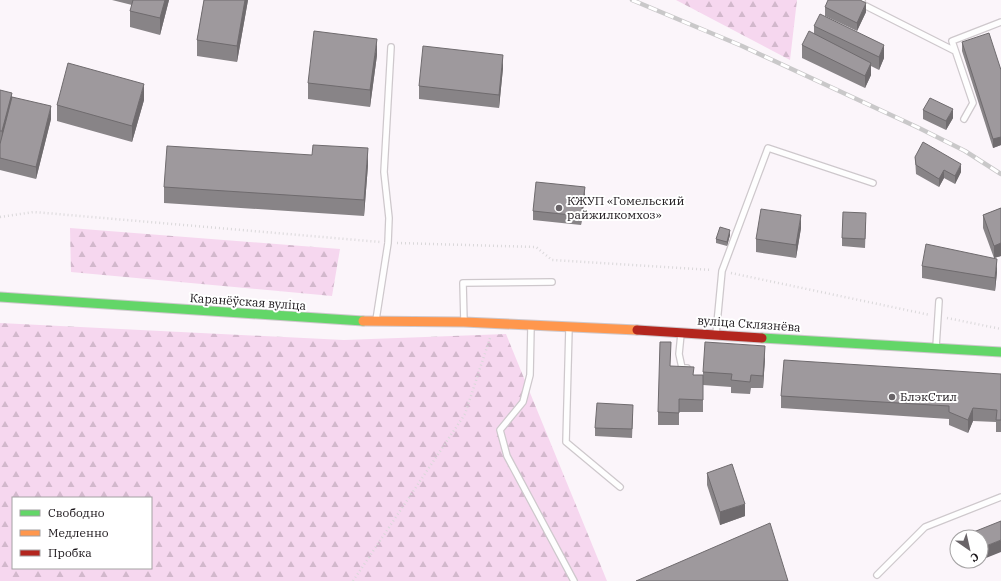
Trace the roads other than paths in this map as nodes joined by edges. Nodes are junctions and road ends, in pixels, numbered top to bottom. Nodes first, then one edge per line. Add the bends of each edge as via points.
1 (862, 0) edge
2 (1001, 22) edge
3 (391, 47) dead end
4 (955, 51) junction
5 (964, 119) dead end
6 (873, 183) dead end
7 (552, 282) dead end
8 (0, 297) edge
9 (939, 300) dead end
10 (376, 322) junction
11 (464, 322) junction
12 (495, 324) joint
13 (531, 325) junction
14 (569, 326) junction
15 (681, 332) junction
16 (716, 334) junction
17 (936, 349) junction
18 (1001, 352) edge
19 (691, 369) edge
20 (620, 487) dead end
21 (1001, 497) edge
22 (877, 575) dead end
23 (574, 581) edge

1 - 4 lane via 860,3
2 - 4 lane via 952,41
3 - 10 lane via 384,172 389,218 388,243
4 - 5 lane via 973,103
6 - 16 lane via 768,148 722,271
7 - 11 lane via 464,283
8 - 10 main road, Каранёўская вуліца
9 - 17 lane
10 - 11 main road, Каранёўская вуліца
11 - 12 main road, Каранёўская вуліца
12 - 13 main road, вуліца Склязнёва
13 - 14 main road, вуліца Склязнёва
13 - 23 lane via 530,375 523,402 500,430 507,456
14 - 15 main road, вуліца Склязнёва
14 - 20 lane via 566,442
15 - 16 main road, вуліца Склязнёва
15 - 19 lane via 679,354 682,368
16 - 17 main road, вуліца Склязнёва
17 - 18 main road, вуліца Склязнёва
21 - 22 lane via 925,527

